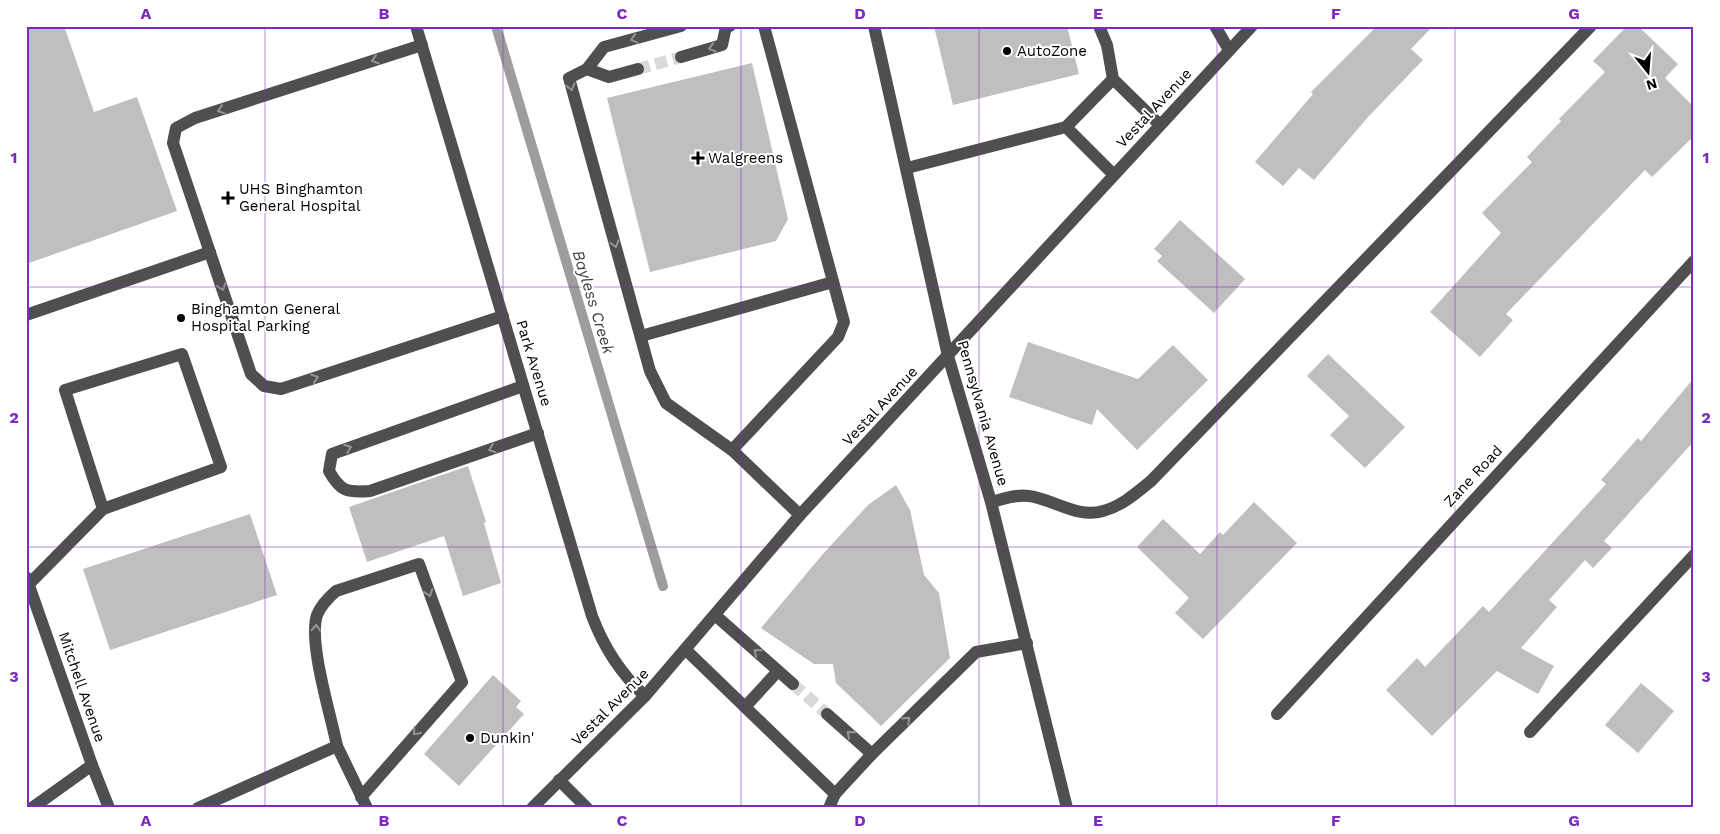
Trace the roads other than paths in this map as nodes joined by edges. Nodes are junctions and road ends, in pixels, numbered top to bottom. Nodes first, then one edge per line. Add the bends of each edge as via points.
1 (416, 26) edge
2 (681, 26) edge
3 (764, 26) edge
4 (874, 26) edge
5 (1099, 26) edge
6 (1215, 26) edge
7 (1252, 26) edge
8 (1591, 26) edge
9 (726, 27) edge
10 (422, 45) junction
11 (1229, 50) junction
12 (681, 57) tunnel mouth
13 (587, 69) junction
14 (638, 69) tunnel mouth
15 (1113, 79) junction
16 (1160, 125) junction
17 (1066, 127) junction
18 (907, 168) junction
19 (1114, 175) junction
20 (210, 252) junction
21 (1694, 261) edge
22 (833, 282) junction
23 (26, 315) edge
24 (503, 316) junction
25 (641, 336) junction
26 (948, 356) junction
27 (523, 386) junction
28 (538, 433) junction
29 (732, 450) junction
30 (991, 502) junction
31 (103, 508) junction
32 (800, 515) junction
33 (1694, 555) edge
34 (27, 580) edge
35 (715, 615) junction
36 (1027, 643) junction
37 (686, 650) junction
38 (778, 670) junction
39 (794, 684) tunnel mouth
40 (645, 696) junction
41 (745, 706) junction
42 (827, 714) tunnel mouth
43 (1277, 714) dead end
44 (1530, 732) dead end
45 (337, 746) junction
46 (872, 754) junction
47 (92, 765) junction
48 (559, 780) junction
49 (835, 794) junction
50 (364, 802) edge
51 (32, 808) edge
52 (110, 808) edge
53 (198, 808) edge
54 (532, 808) edge
55 (587, 808) edge
56 (829, 808) edge
57 (1067, 808) edge

1 - 10 street, Park Avenue
2 -> 13 street via 604,47
3 - 22 street
4 - 18 street, Pennsylvania Avenue
5 - 15 street via 1107,44
6 - 11 street
7 - 11 street, Vestal Avenue
8 - 30 street via 1151,481 1121,504 1102,512 1083,513 1028,496
9 -> 12 street via 722,45
10 -> 20 street via 195,118 176,128 173,143
10 - 24 street, Park Avenue
11 - 16 street, Vestal Avenue
13 - 14 street via 610,77
13 -> 25 street via 568,78
15 - 16 street
15 - 17 street
16 - 19 street, Vestal Avenue
17 - 18 street
17 - 19 street
18 - 26 street, Pennsylvania Avenue
19 - 26 street, Vestal Avenue
20 - 23 street
20 -> 24 street via 252,374 264,386 281,389
21 - 43 street, Zane Road
22 - 25 street
22 - 29 street via 844,322 838,337
24 - 27 street, Park Avenue
25 - 29 street via 650,371 666,403
26 - 30 street, Pennsylvania Avenue
26 - 32 street, Vestal Avenue
27 - 28 street, Park Avenue
28 -> 27 street via 370,491 352,493 337,485 329,471 332,454
28 - 40 street, Park Avenue via 600,636 621,670
29 - 32 street
30 - 36 street, Pennsylvania Avenue
31 - 31 street via 65,390 182,354 221,467
31 - 34 street
32 - 35 street, Vestal Avenue
33 - 44 street
34 - 47 street, Mitchell Avenue
35 - 37 street, Vestal Avenue
38 -> 35 street
46 -> 36 street via 976,652
36 - 57 street, Pennsylvania Avenue
37 - 40 street, Vestal Avenue
37 - 41 street
38 - 39 street
38 - 41 street
40 - 48 street, Vestal Avenue
41 - 49 street
46 -> 42 street
45 - 50 street
45 -> 50 street via 315,645 317,616 325,600 336,591 419,564 462,682
45 - 53 street
46 - 49 street
47 - 51 street
47 - 52 street, Mitchell Avenue
48 - 54 street, Vestal Avenue
48 - 55 street
49 - 56 street

